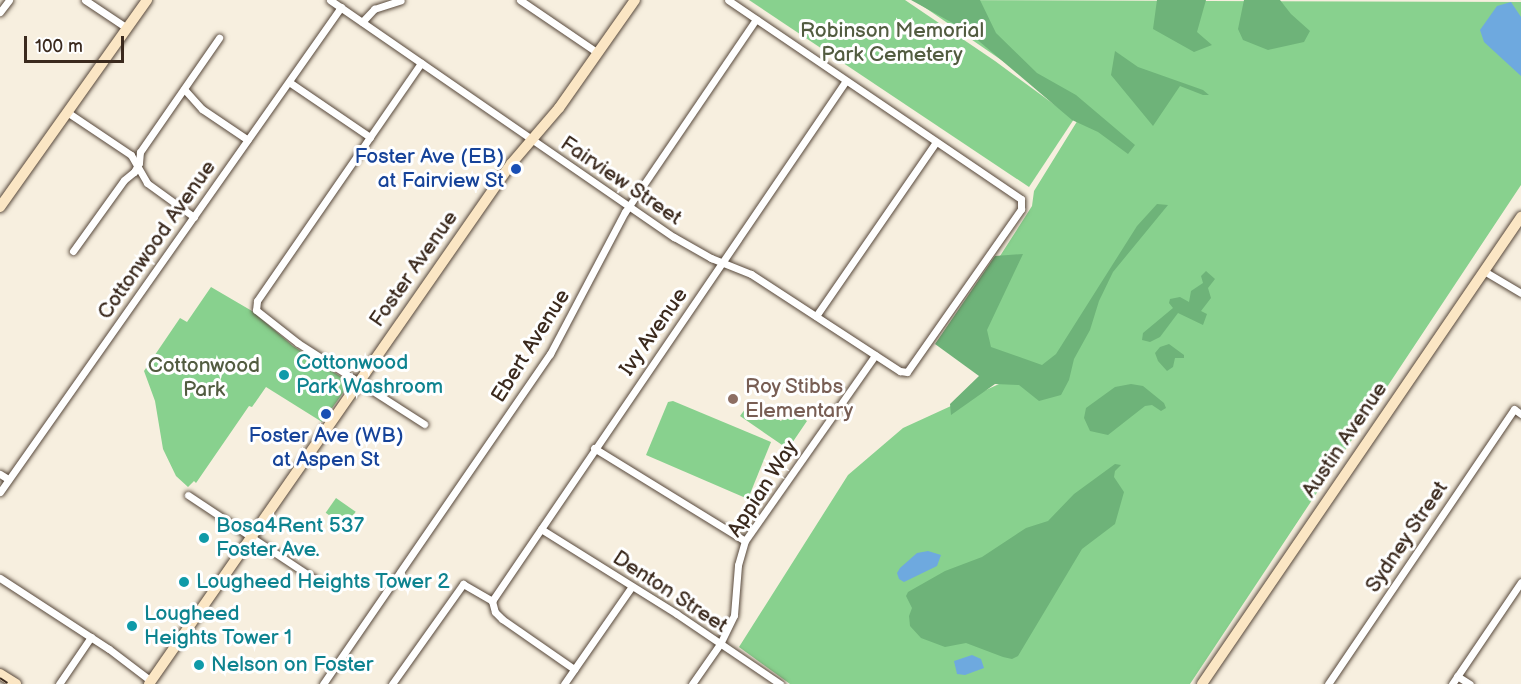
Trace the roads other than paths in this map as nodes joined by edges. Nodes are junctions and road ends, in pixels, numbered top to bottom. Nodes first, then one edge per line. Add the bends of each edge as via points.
1 (9, 0) edge
2 (85, 0) edge
3 (147, 0) edge
4 (330, 0) edge
5 (401, 0) edge
6 (520, 0) edge
7 (635, 0) edge
8 (728, 0) edge
9 (340, 7) junction
10 (0, 12) edge
11 (756, 19) junction
12 (362, 22) junction
13 (127, 28) junction
14 (219, 38) dead end
15 (597, 53) junction
16 (421, 63) junction
17 (289, 82) junction
18 (845, 82) junction
19 (184, 89) junction
20 (67, 112) junction
21 (370, 137) junction
22 (248, 140) junction
23 (530, 140) junction
24 (936, 142) junction
25 (137, 167) junction
26 (0, 207) edge
27 (628, 207) junction
28 (194, 217) junction
29 (1521, 217) edge
30 (73, 251) dead end
31 (722, 261) junction
32 (1484, 271) junction
33 (1521, 294) edge
34 (816, 316) junction
35 (875, 355) junction
36 (359, 382) junction
37 (1518, 411) edge
38 (424, 424) dead end
39 (594, 448) junction
40 (0, 474) edge
41 (8, 479) junction
42 (0, 492) edge
43 (188, 495) dead end
44 (541, 529) junction
45 (252, 538) junction
46 (745, 541) junction
47 (0, 578) edge
48 (316, 580) dead end
49 (1521, 582) edge
50 (632, 586) junction
51 (492, 601) junction
52 (91, 637) junction
53 (720, 644) junction
54 (574, 669) junction
55 (0, 674) edge
56 (1457, 676) junction
57 (151, 683) edge
58 (16, 684) edge
59 (59, 684) edge
60 (323, 684) edge
61 (393, 684) edge
62 (564, 684) edge
63 (692, 684) edge
64 (780, 684) edge
65 (1202, 684) edge
66 (1328, 684) edge
67 (1452, 684) edge
68 (1470, 684) edge

1 - 10 street
2 - 13 street
3 - 13 street
4 - 9 street, Fairview Street
5 - 12 street via 374,9
6 - 15 street
7 - 15 street, Foster Avenue
8 - 11 street
9 - 12 street, Fairview Street
9 - 17 street, Cottonwood Avenue
11 - 18 street
11 - 27 street, Ebert Avenue
12 - 16 street, Fairview Street
13 - 20 street
14 - 19 street
15 - 23 street, Foster Avenue via 559,108
16 - 21 street
16 - 23 street, Fairview Street
17 - 21 street
17 - 22 street, Cottonwood Avenue
18 - 24 street
18 - 31 street, Ivy Avenue
19 - 22 street via 202,109
19 - 25 street via 140,152
20 - 25 street via 131,155
20 - 26 street
21 - 36 street via 255,307 298,343
22 - 28 street, Cottonwood Avenue
23 - 27 street, Fairview Street
23 - 36 street, Foster Avenue
24 - 34 street
24 - 35 street, Fairview Street via 1019,197 1021,209 910,370 905,373
25 - 28 street via 147,183
25 - 30 street
27 - 31 street, Fairview Street via 683,243
27 - 60 street, Ebert Avenue via 550,354
28 - 41 street, Cottonwood Avenue
29 - 32 street, Austin Avenue
31 - 34 street, Fairview Street
31 - 39 street, Ivy Avenue
32 - 33 street
32 - 65 street, Austin Avenue
34 - 35 street, Fairview Street
35 - 46 street, Appian Way
36 - 38 street
36 - 45 street, Foster Avenue
37 - 66 street, Sydney Street
39 - 44 street, Ivy Avenue
39 - 46 street
40 - 41 street
41 - 42 street, Cottonwood Avenue
43 - 45 street
44 - 50 street, Denton Street
44 - 51 street, Ivy Avenue
45 - 48 street
45 - 57 street, Foster Avenue
46 - 53 street, Appian Way via 738,565 734,615
47 - 52 street
49 - 56 street
50 - 53 street, Denton Street
50 - 54 street
51 - 54 street via 502,619
51 - 61 street via 463,584
52 - 57 street
52 - 59 street
53 - 63 street, Appian Way
53 - 64 street, Denton Street
54 - 62 street
55 - 58 street
56 - 67 street
56 - 68 street

